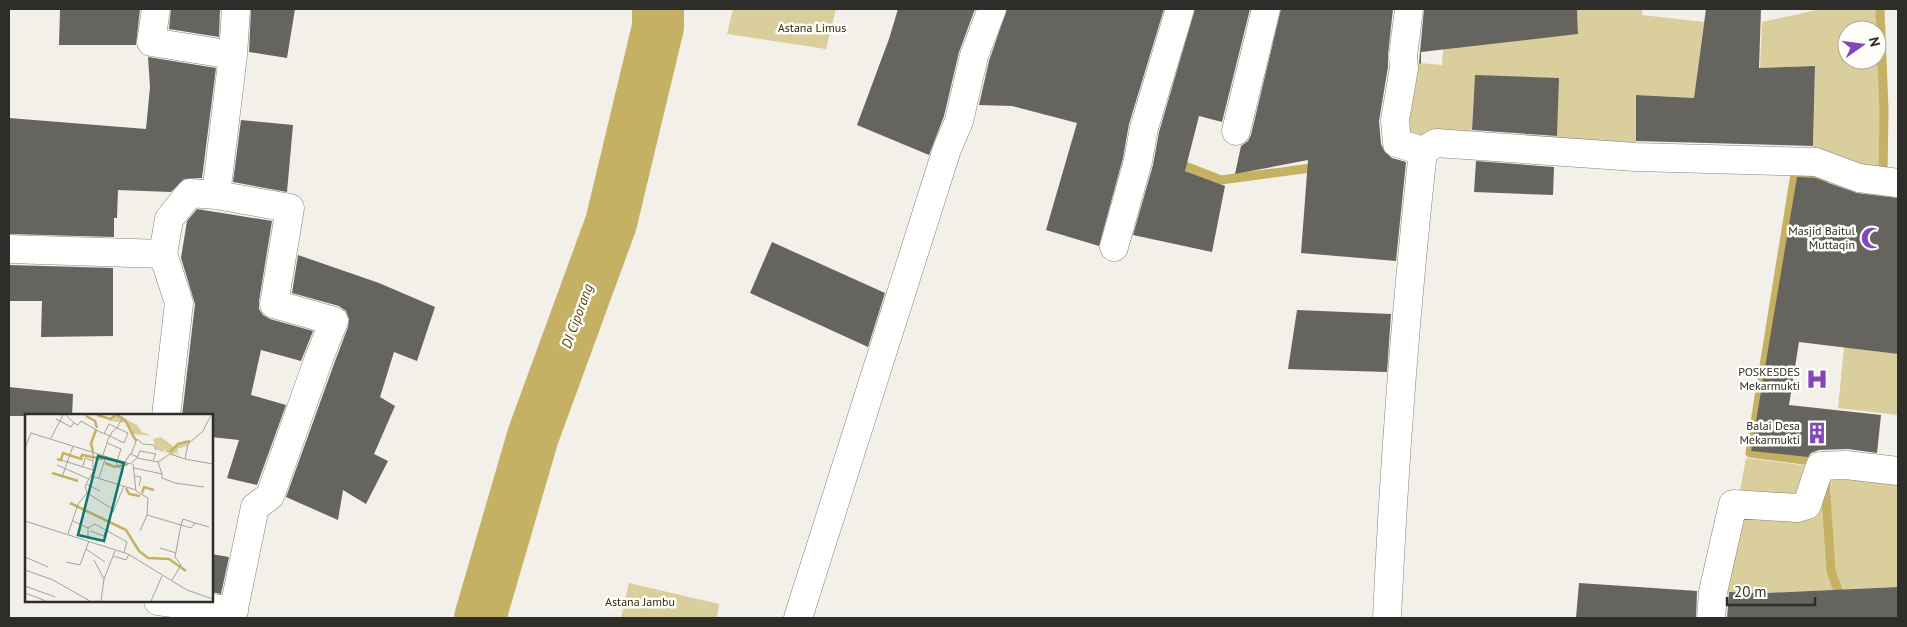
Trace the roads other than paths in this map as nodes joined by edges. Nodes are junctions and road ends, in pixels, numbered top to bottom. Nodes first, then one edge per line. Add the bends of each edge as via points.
1 (156, 9) edge
2 (236, 9) edge
3 (992, 9) edge
4 (1180, 9) edge
5 (1266, 9) edge
6 (1409, 9) edge
7 (233, 55) junction
8 (1236, 131) dead end
9 (1423, 151) junction
10 (1898, 183) edge
11 (216, 195) junction
12 (1114, 247) dead end
13 (9, 250) edge
14 (163, 254) junction
15 (166, 414) edge
16 (1898, 471) edge
17 (163, 602) edge
18 (233, 615) edge
19 (798, 618) edge
20 (1387, 618) edge
21 (1711, 618) edge

1 - 7 street via 151,42
2 - 7 street
3 - 19 street via 974,56 959,121 947,149
4 - 12 street via 1144,128
5 - 8 street
6 - 9 street via 1395,120 1397,143
7 - 11 street
9 - 10 street via 1436,143 1636,157 1816,162 1859,178
9 - 20 street via 1404,351
11 - 14 street via 190,193 170,219
11 - 18 street via 290,208 274,304 334,321 270,496 255,507
13 - 14 street
14 - 15 street via 179,302
16 - 21 street via 1846,465 1820,466 1807,505 1797,508 1732,504 1713,592
17 - 18 street

